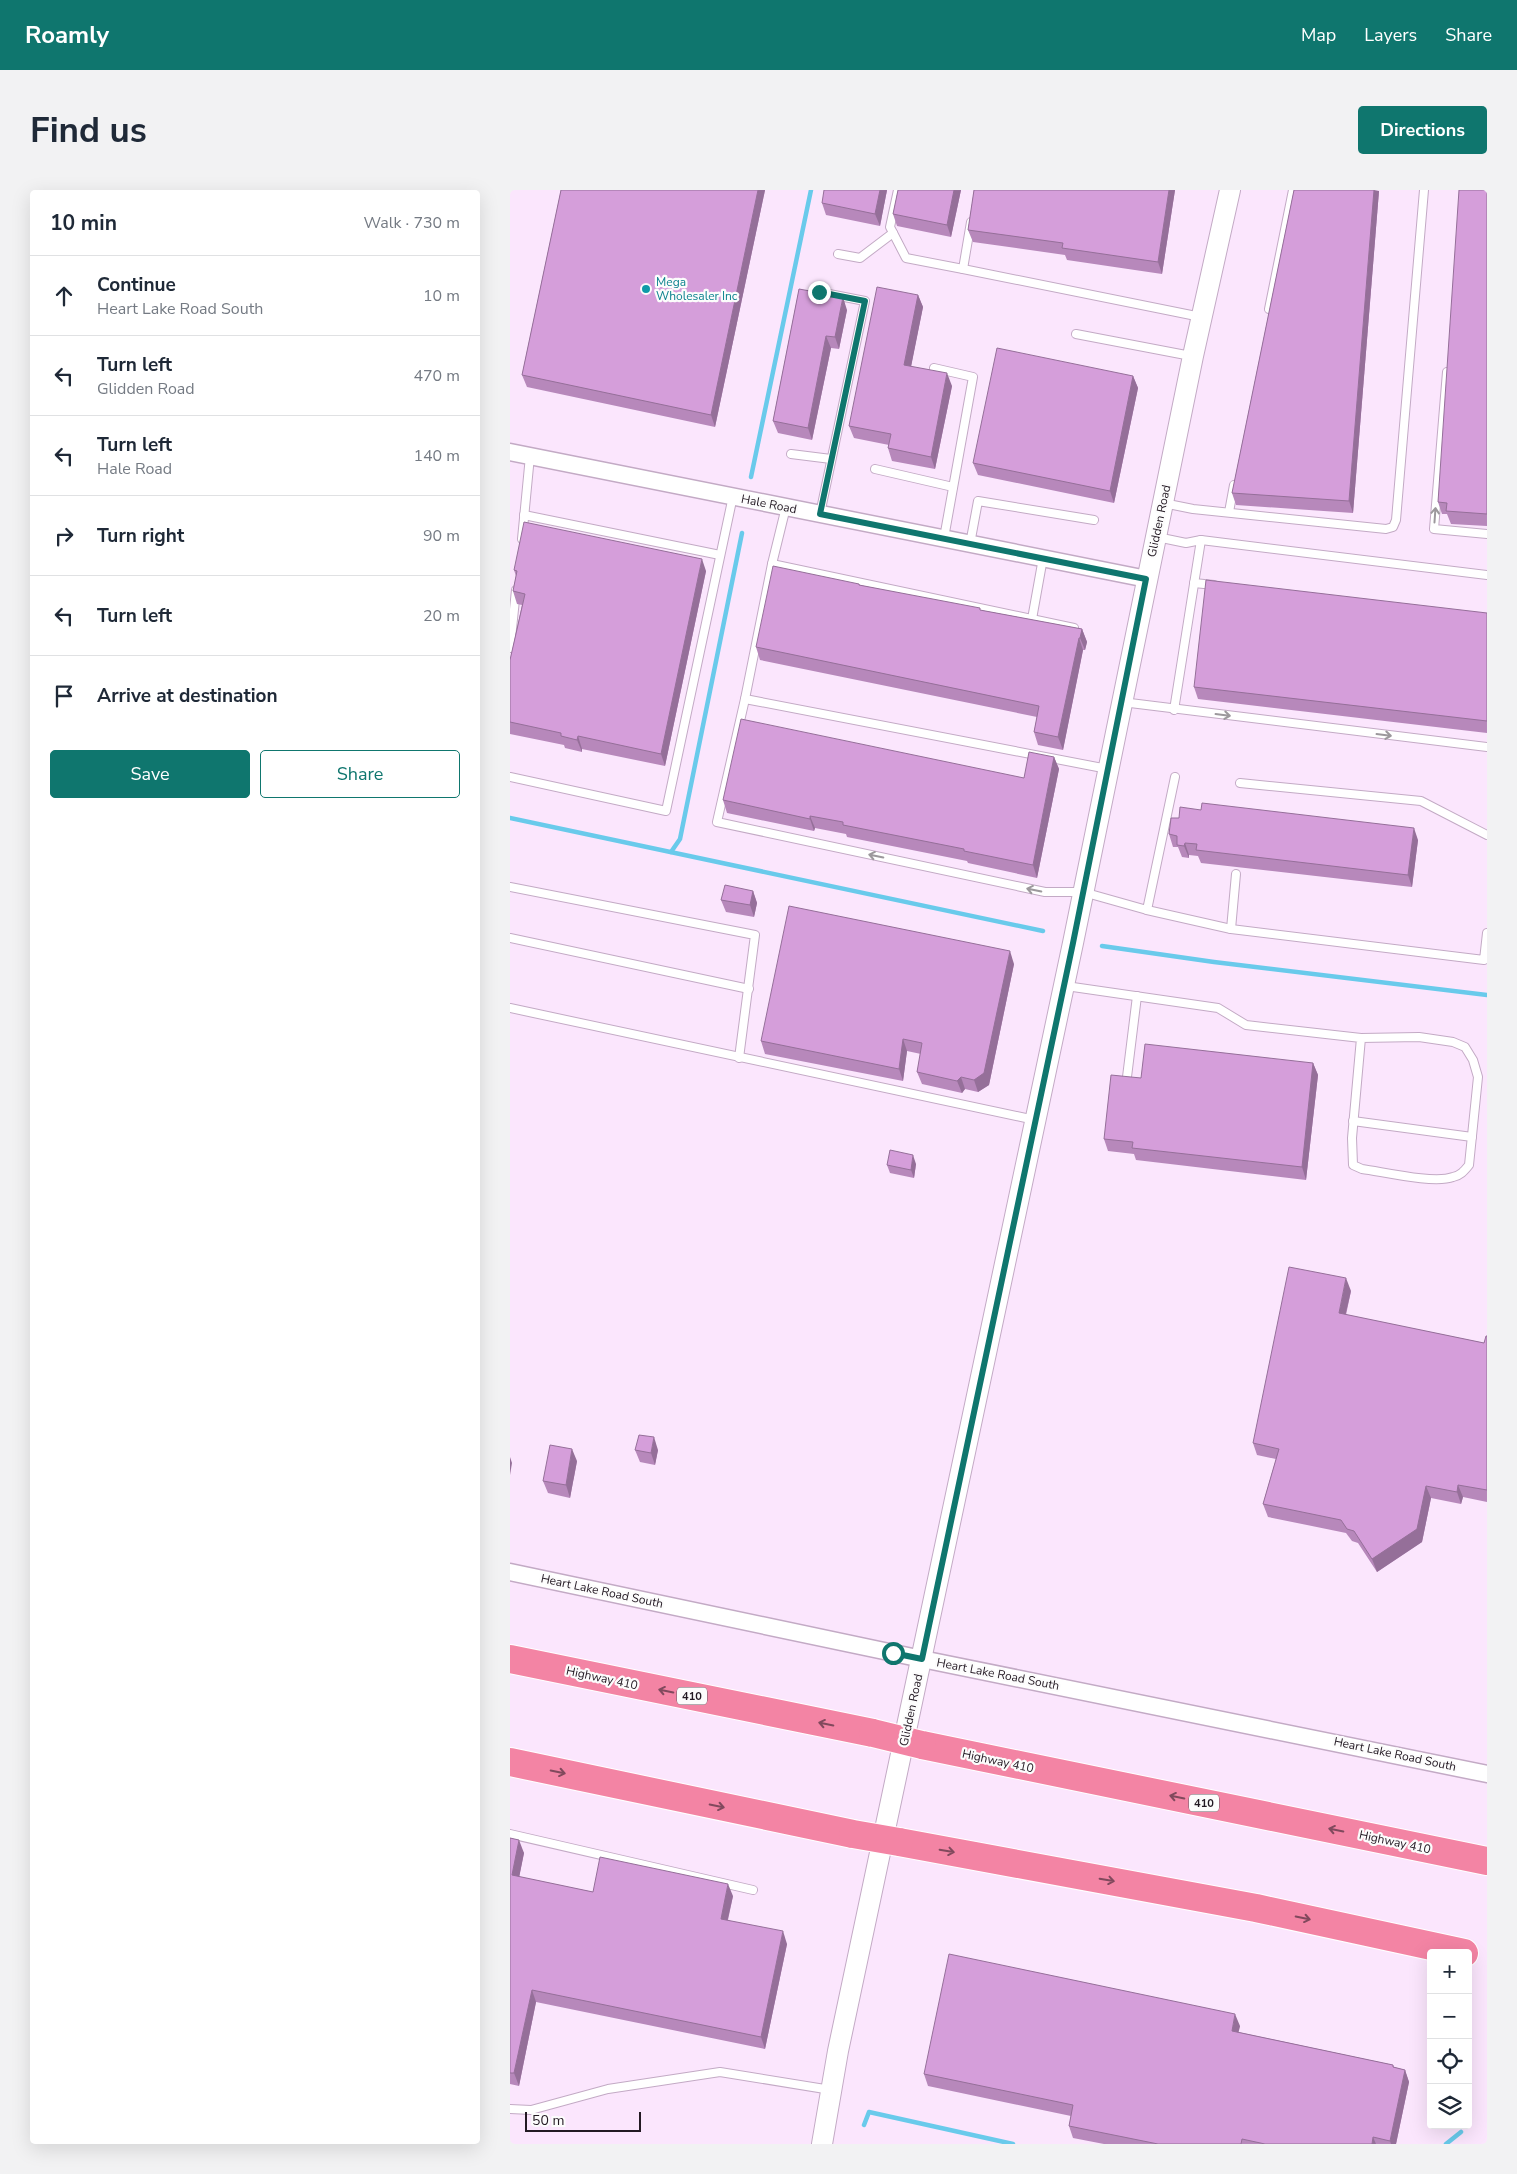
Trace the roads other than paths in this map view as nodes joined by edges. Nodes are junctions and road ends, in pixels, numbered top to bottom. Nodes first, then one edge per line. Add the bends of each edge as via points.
1 (898, 190) edge
2 (1230, 190) edge
3 (1293, 190) edge
4 (1424, 190) edge
5 (973, 210) edge
6 (893, 234) junction
7 (838, 254) dead end
8 (963, 268) junction
9 (819, 292) edge
10 (1268, 317) edge
11 (1203, 318) junction
12 (1076, 334) dead end
13 (1193, 356) junction
14 (1448, 359) edge
15 (934, 368) dead end
16 (510, 452) edge
17 (791, 454) dead end
18 (530, 456) junction
19 (832, 459) junction
20 (875, 469) dead end
21 (1237, 473) edge
22 (953, 487) junction
23 (733, 496) junction
24 (1163, 503) junction
25 (786, 507) junction
26 (1229, 512) junction
27 (820, 514) junction
28 (524, 515) junction
29 (1094, 520) dead end
30 (1487, 534) edge
31 (1156, 537) junction
32 (944, 538) junction
33 (1200, 540) junction
34 (521, 543) edge
35 (970, 544) junction
36 (720, 555) junction
37 (1043, 558) junction
38 (772, 564) junction
39 (1487, 575) edge
40 (1146, 579) junction
41 (517, 581) edge
42 (1194, 583) junction
43 (1223, 586) edge
44 (1032, 619) junction
45 (1074, 628) edge
46 (510, 648) edge
47 (745, 699) junction
48 (1122, 702) junction
49 (1174, 710) junction
50 (1487, 747) edge
51 (1108, 769) junction
52 (510, 777) edge
53 (1175, 777) dead end
54 (1240, 783) dead end
55 (1487, 835) edge
56 (1236, 874) dead end
57 (510, 887) edge
58 (1083, 892) junction
59 (1147, 910) junction
60 (1231, 929) junction
61 (1487, 933) edge
62 (510, 938) edge
63 (1064, 985) junction
64 (749, 990) junction
65 (1137, 996) junction
66 (510, 1008) edge
67 (1361, 1038) junction
68 (739, 1058) junction
69 (1127, 1077) edge
70 (1035, 1120) junction
71 (1353, 1121) junction
72 (1472, 1136) junction
73 (510, 1572) edge
74 (510, 1659) edge
75 (922, 1659) junction
76 (510, 1762) edge
77 (1487, 1774) edge
78 (510, 1834) edge
79 (1487, 1861) edge
80 (753, 1890) dead end
81 (1446, 1949) edge
82 (1472, 1955) edge
83 (1487, 1958) edge
84 (831, 2090) junction
85 (510, 2109) edge
86 (822, 2144) edge

1 - 6 lane via 890,227
2 - 11 street, Glidden Road
3 - 10 lane
4 - 26 lane via 1393,527 1386,529
5 - 8 lane
6 - 7 lane via 860,258
6 - 8 lane via 906,258
8 - 11 lane
9 - 19 lane via 865,301
11 - 13 street, Glidden Road
12 - 13 lane
13 - 24 street, Glidden Road
30 -> 14 lane via 1434,529
15 - 22 lane via 973,377
16 - 18 street, Hale Road
17 - 19 lane
18 - 23 street, Hale Road
18 - 28 lane
19 - 27 lane
20 - 22 lane
21 - 26 lane
22 - 32 lane
23 - 25 street, Hale Road
23 - 36 lane
24 - 26 lane
24 - 31 street, Glidden Road
25 - 27 street, Hale Road
25 - 38 lane
27 - 32 street, Hale Road
28 - 34 lane
28 - 36 lane
29 - 35 lane via 978,501
31 - 33 lane via 1186,543
31 - 40 street, Glidden Road
32 - 35 street, Hale Road
33 - 39 lane
33 - 42 lane
35 - 37 street, Hale Road
36 - 52 lane via 666,811
37 - 40 street, Hale Road
37 - 44 lane
38 - 44 lane
38 - 47 lane
40 - 48 street, Glidden Road
41 - 46 lane
42 - 43 lane
42 - 49 lane
44 - 45 lane
47 - 51 lane
58 -> 47 lane via 1045,892 717,822
48 - 49 lane
48 - 51 street, Glidden Road
49 -> 50 lane
51 - 58 street, Glidden Road
53 - 59 lane
54 - 55 lane via 1421,801
56 - 60 lane
57 - 64 lane via 755,935
58 - 59 lane
58 - 63 street, Glidden Road
59 - 60 lane
60 - 61 lane via 1484,960
62 - 64 lane
63 - 65 lane
63 - 70 street, Glidden Road
64 - 68 lane
65 - 67 lane via 1218,1008 1246,1025
65 - 69 lane
66 - 68 lane
67 - 71 lane
67 - 72 lane via 1419,1037 1465,1047 1474,1060 1478,1077
68 - 70 lane
70 - 75 street, Glidden Road
71 - 72 lane
71 - 72 lane via 1353,1165 1437,1180 1463,1173 1469,1165
73 - 75 street, Heart Lake Road South
79 -> 74 highway, Highway 410 / 410, bridge
75 - 77 street, Heart Lake Road South
75 - 84 street, Glidden Road
76 -> 81 highway, bridge via 853,1834 1256,1908
78 - 80 lane
82 - 83 highway
84 - 85 lane via 720,2072 608,2088 531,2110
84 - 86 street, Glidden Road

